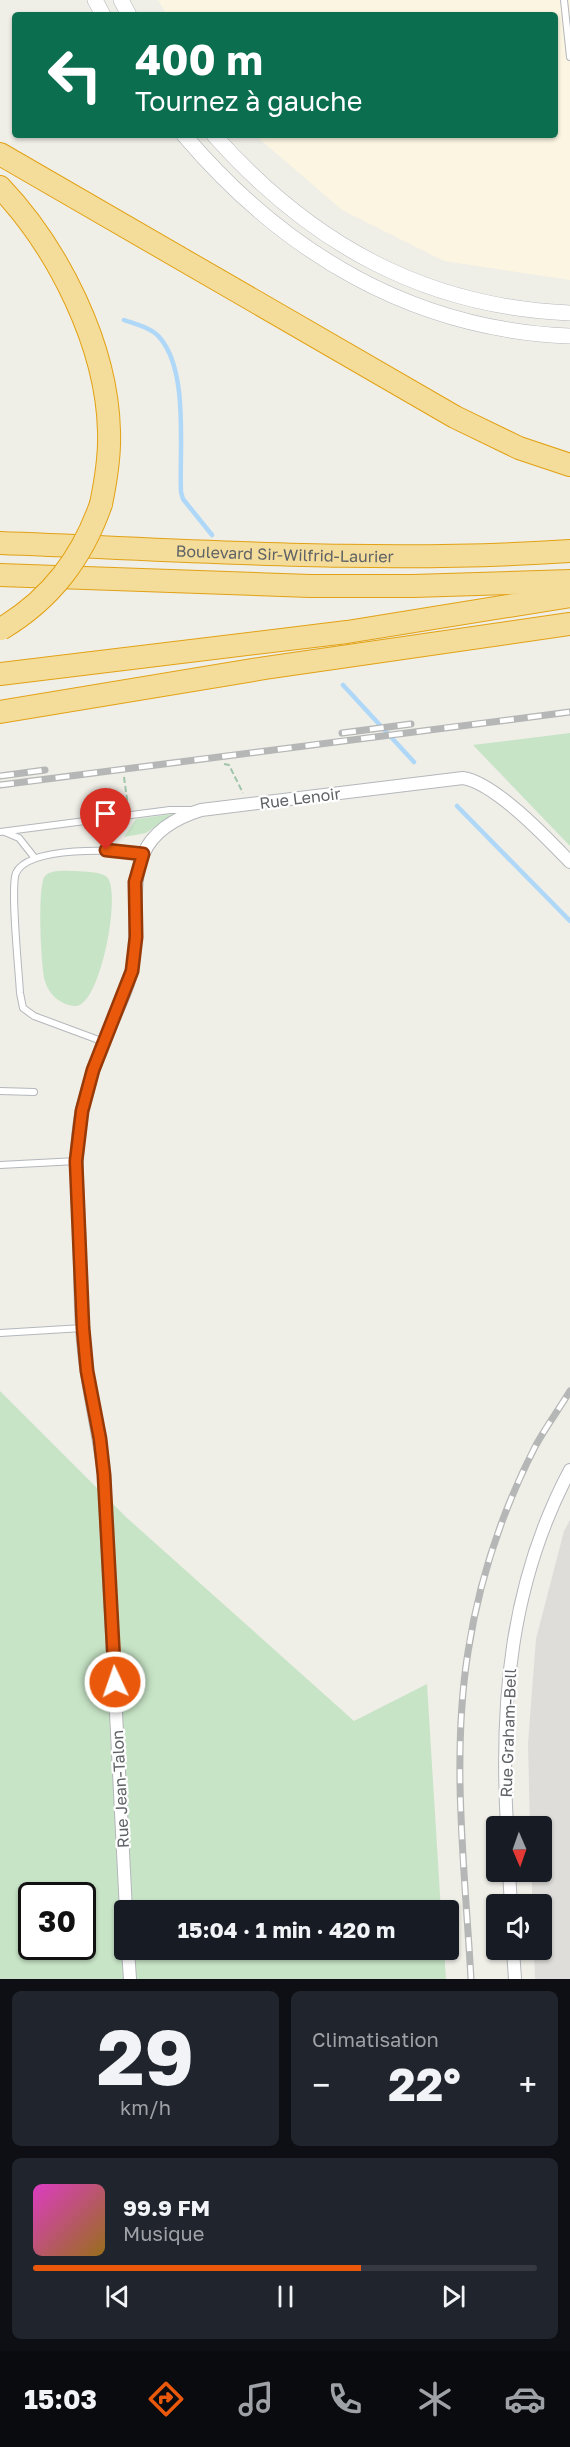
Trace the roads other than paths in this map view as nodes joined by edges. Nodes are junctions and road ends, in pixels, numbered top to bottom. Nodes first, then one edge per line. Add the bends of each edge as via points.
1 (564, 0) edge
2 (570, 57) edge
3 (187, 138) edge
4 (217, 138) edge
5 (0, 154) edge
6 (0, 187) edge
7 (570, 313) edge
8 (570, 336) edge
9 (570, 465) edge
10 (0, 543) edge
11 (570, 551) edge
12 (0, 575) edge
13 (570, 581) edge
14 (570, 596) edge
15 (570, 624) edge
16 (1, 629) edge
17 (0, 674) edge
18 (0, 712) edge
19 (201, 810) junction
20 (2, 832) edge
21 (143, 854) junction
22 (34, 857) junction
23 (570, 862) edge
24 (104, 1042) junction
25 (0, 1091) edge
26 (33, 1092) dead end
27 (76, 1161) junction
28 (0, 1165) edge
29 (83, 1328) junction
30 (0, 1333) edge
31 (570, 1470) edge
32 (507, 1816) edge
33 (125, 1900) edge
34 (129, 1960) edge
35 (514, 1960) edge
36 (130, 1979) edge
37 (515, 1979) edge

1 - 2 lane
3 - 8 street via 279,227 309,251 362,282 455,318 519,332
4 - 7 street via 290,210 371,262 420,284 478,301
5 - 9 highway via 455,417 519,448
6 - 16 highway, bridge via 43,241 66,282 92,345 109,423 109,460 101,504 84,546 66,574 28,611
10 - 11 highway, Boulevard Sir-Wilfrid-Laurier via 338,556
12 - 13 highway, Boulevard Sir-Wilfrid-Laurier via 310,586
14 - 17 highway via 346,632
15 - 18 highway via 312,660
19 - 20 lane, Rue Lenoir via 170,810
19 - 21 street, Rue Jean-Talon via 161,831
19 - 23 street, Rue Lenoir via 471,779 493,792
20 - 22 lane via 24,842
21 - 22 lane via 106,850
21 - 24 street, Rue Jean-Talon via 135,882 132,971
22 - 24 lane via 19,868 14,880 21,1002 34,1016
24 - 27 street, Rue Jean-Talon via 82,1111
25 - 26 lane
27 - 28 lane
27 - 29 street, Rue Jean-Talon
29 - 30 lane
29 - 33 street, Rue Jean-Talon via 104,1475
31 - 32 street, Rue Graham-Bell via 541,1536 511,1648 505,1708
34 - 36 street
35 - 37 street

